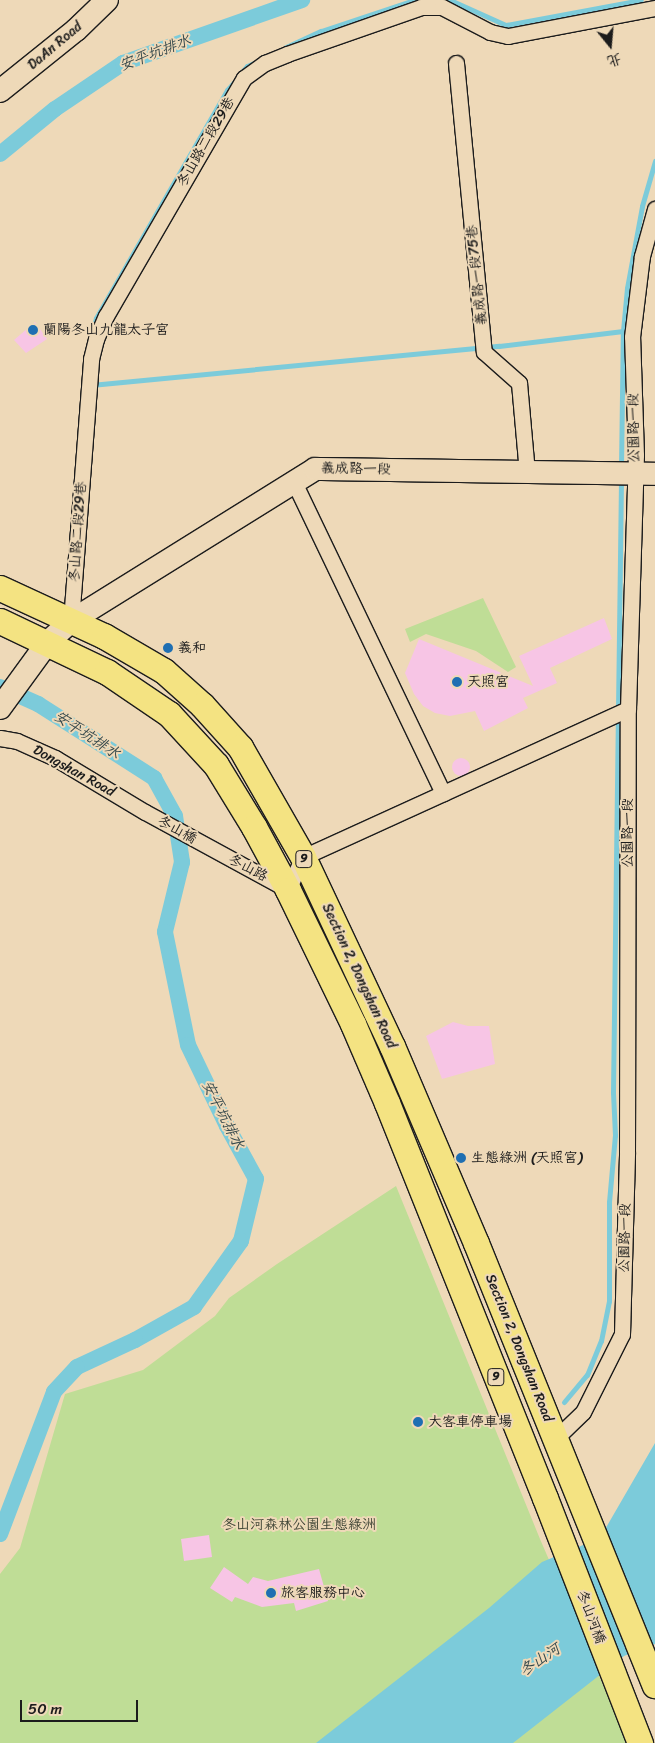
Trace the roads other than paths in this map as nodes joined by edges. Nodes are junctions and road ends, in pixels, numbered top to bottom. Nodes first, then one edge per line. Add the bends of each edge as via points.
1 (108, 0) edge
2 (655, 8) edge
3 (456, 62) dead end
4 (0, 91) edge
5 (655, 210) edge
6 (527, 472) junction
7 (644, 474) edge
8 (294, 482) junction
9 (0, 588) edge
10 (0, 621) edge
11 (71, 621) junction
12 (48, 642) junction
13 (1, 706) edge
14 (628, 709) junction
15 (0, 738) edge
16 (443, 793) junction
17 (145, 812) joint
18 (208, 847) joint
19 (303, 857) junction
20 (288, 890) junction
21 (556, 1438) junction
22 (545, 1498) joint
23 (655, 1685) edge
24 (638, 1740) edge

1 - 4 street, DaAn Road
2 - 11 street, 冬山路二段29巷 via 508,36 490,32 442,7 421,7 286,54 265,63 244,78 106,316 96,339 91,359
3 - 6 street, 義成路一段75巷 via 484,352 519,383
5 - 7 street, 公園路一段 via 642,256 632,338 636,455
6 - 7 street, 義成路一段
6 - 8 street, 義成路一段 via 314,469
7 - 14 street, 公園路一段
8 - 11 street, 義成路一段
8 - 16 street
9 - 11 main road, Section 2, Dongshan Road / 9
10 - 12 main road, Section 2, Dongshan Road / 9
11 - 12 street
11 - 19 main road, Section 2, Dongshan Road / 9 via 164,671 202,705 240,747
12 - 13 street
12 - 20 main road, Section 2, Dongshan Road / 9 via 107,672 169,714 216,765
14 - 16 street
14 - 21 street, 公園路一段 via 627,1152 622,1334 583,1412
15 - 17 street, Dongshan Road via 17,741 55,758
16 - 19 street
17 - 18 street, 冬山橋
18 - 20 street, 冬山路
19 - 20 street
19 - 21 main road, Section 2, Dongshan Road / 9 via 412,1093
20 - 22 main road, Section 2, Dongshan Road / 9 via 387,1103
21 - 23 main road, Section 2, Dongshan Road / 9
22 - 24 main road, 冬山河橋 / 9

